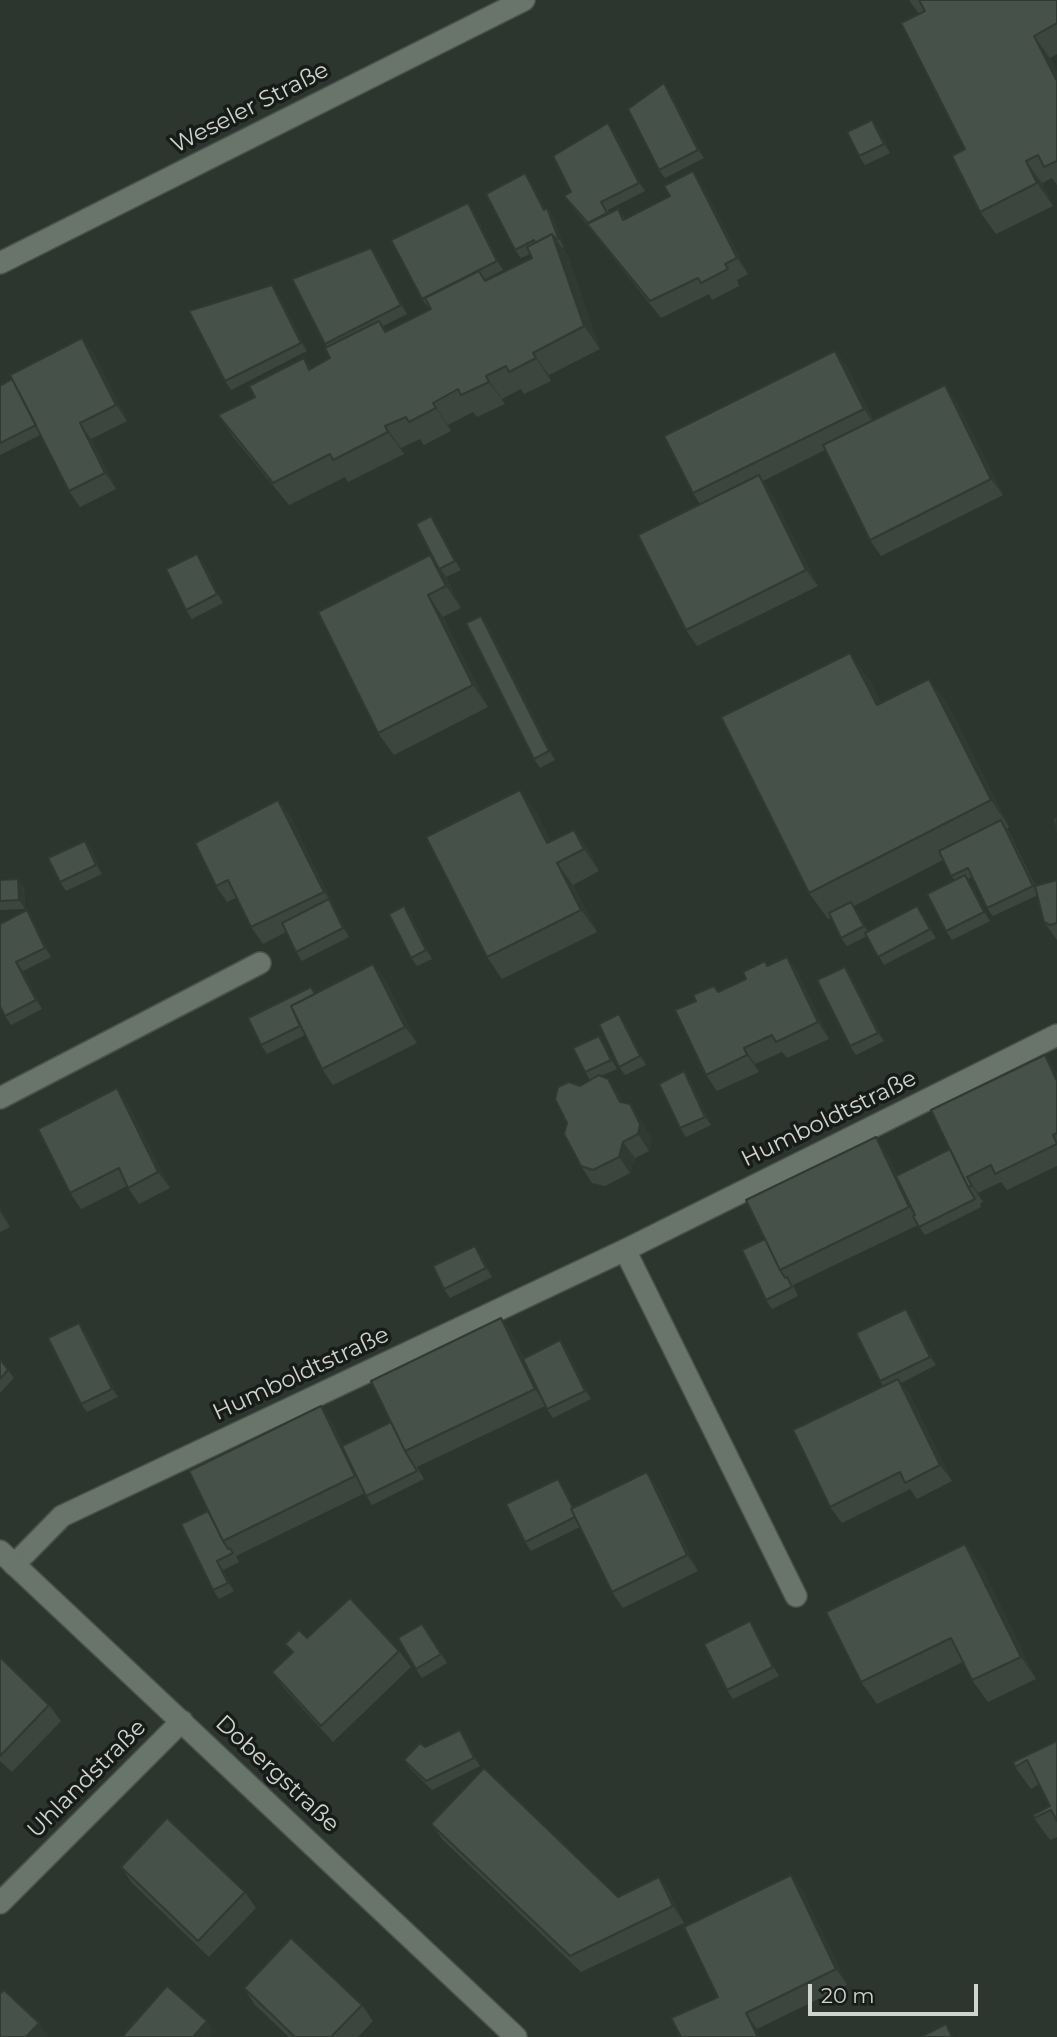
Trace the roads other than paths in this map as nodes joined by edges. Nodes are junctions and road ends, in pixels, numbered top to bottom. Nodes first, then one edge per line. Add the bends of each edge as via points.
1 (524, 0) edge
2 (0, 263) edge
3 (260, 963) dead end
4 (1057, 1035) edge
5 (0, 1098) edge
6 (625, 1250) junction
7 (7, 1558) edge
8 (796, 1596) dead end
9 (182, 1721) junction
10 (0, 1903) edge
11 (516, 2037) edge

1 - 2 street, Weseler Straße
3 - 5 street
4 - 6 street, Humboldtstraße
6 - 7 street, Humboldtstraße via 62,1516
6 - 8 street
7 - 9 street, Dobergstraße
9 - 10 street, Uhlandstraße
9 - 11 street, Dobergstraße

